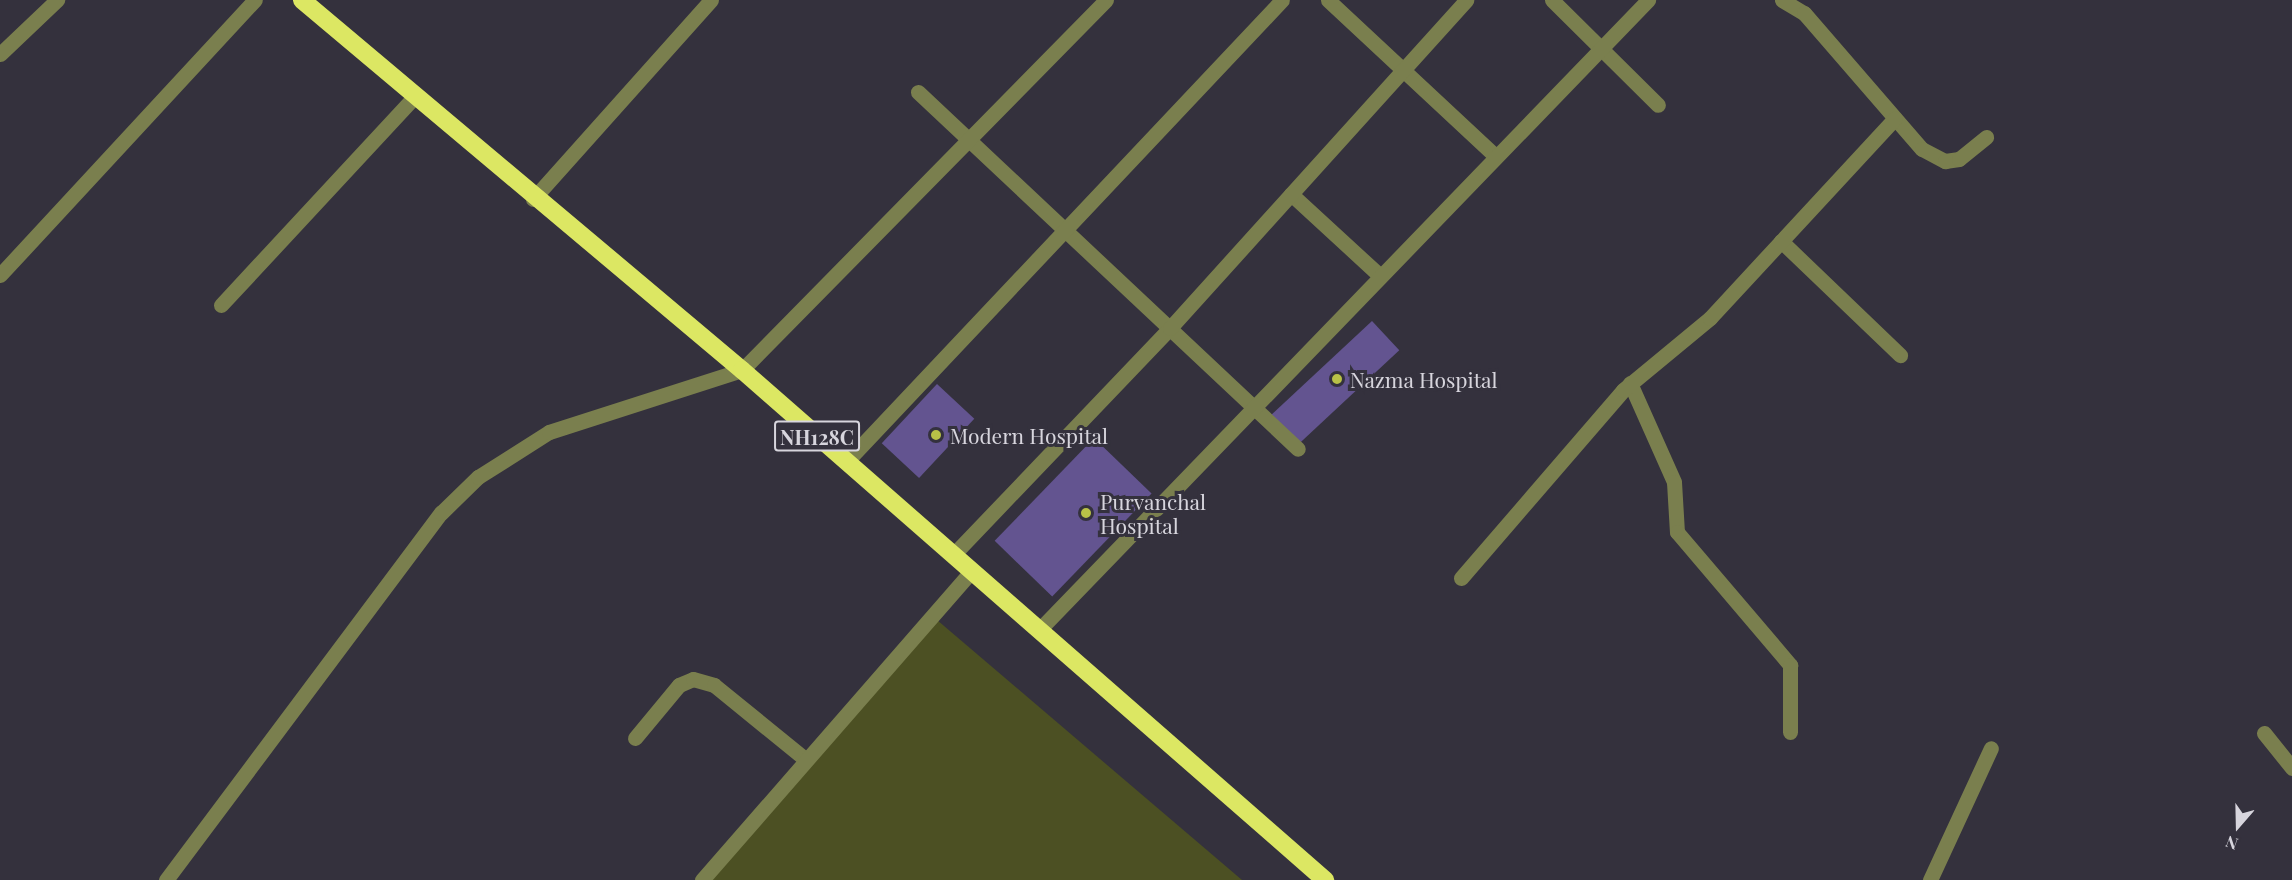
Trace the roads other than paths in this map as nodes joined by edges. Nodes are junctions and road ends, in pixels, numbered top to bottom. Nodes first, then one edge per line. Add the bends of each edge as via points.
1 (57, 0) edge
2 (255, 0) edge
3 (302, 0) edge
4 (711, 0) edge
5 (1106, 0) edge
6 (1282, 0) edge
7 (1328, 0) edge
8 (1466, 0) edge
9 (1552, 0) edge
10 (1648, 0) edge
11 (1782, 0) edge
12 (1599, 47) junction
13 (0, 54) edge
14 (1403, 71) junction
15 (918, 92) dead end
16 (415, 96) junction
17 (1658, 105) dead end
18 (1895, 118) junction
19 (1986, 137) dead end
20 (970, 141) junction
21 (1494, 155) junction
22 (1291, 194) junction
23 (533, 198) junction
24 (1066, 228) junction
25 (1781, 241) junction
26 (1378, 274) junction
27 (0, 275) edge
28 (221, 305) dead end
29 (1170, 328) junction
30 (1900, 355) dead end
31 (742, 370) junction
32 (1630, 383) junction
33 (1252, 404) junction
34 (1298, 449) dead end
35 (846, 462) junction
36 (953, 555) junction
37 (972, 572) junction
38 (1461, 578) dead end
39 (1040, 629) junction
40 (1790, 732) dead end
41 (2264, 733) dead end
42 (635, 738) dead end
43 (1991, 748) dead end
44 (805, 759) junction
45 (2292, 768) edge
46 (166, 880) edge
47 (702, 880) edge
48 (1325, 880) edge
49 (1930, 880) edge

1 - 13 street
2 - 27 street
3 - 16 highway, NH128C
4 - 23 street
5 - 20 street
6 - 24 street
7 - 14 street
8 - 14 street
9 - 12 street
10 - 12 street
11 - 18 street via 1804,13
12 - 17 street
12 - 21 street
14 - 21 street
14 - 22 street
15 - 20 street
16 - 23 highway, NH128C
16 - 28 street
18 - 19 street via 1922,149 1945,161 1959,159
18 - 25 street
20 - 24 street
20 - 31 street
21 - 26 street
22 - 26 street
22 - 29 street
23 - 31 highway, NH128C
24 - 29 street
24 - 35 street
25 - 30 street
25 - 32 street via 1710,318
26 - 33 street
29 - 33 street
29 - 36 street
31 - 35 highway, NH128C
31 - 46 street via 549,432 478,477 441,513
32 - 38 street via 1582,433 1531,501
32 - 40 street via 1674,482 1677,532 1790,665
33 - 34 street
33 - 39 street
35 - 36 highway, NH128C
36 - 37 highway, NH128C
37 - 39 highway, NH128C
37 - 44 street
39 - 48 highway, NH128C
41 - 45 street
42 - 44 street via 679,685 693,679 714,685
43 - 49 street
44 - 47 street

